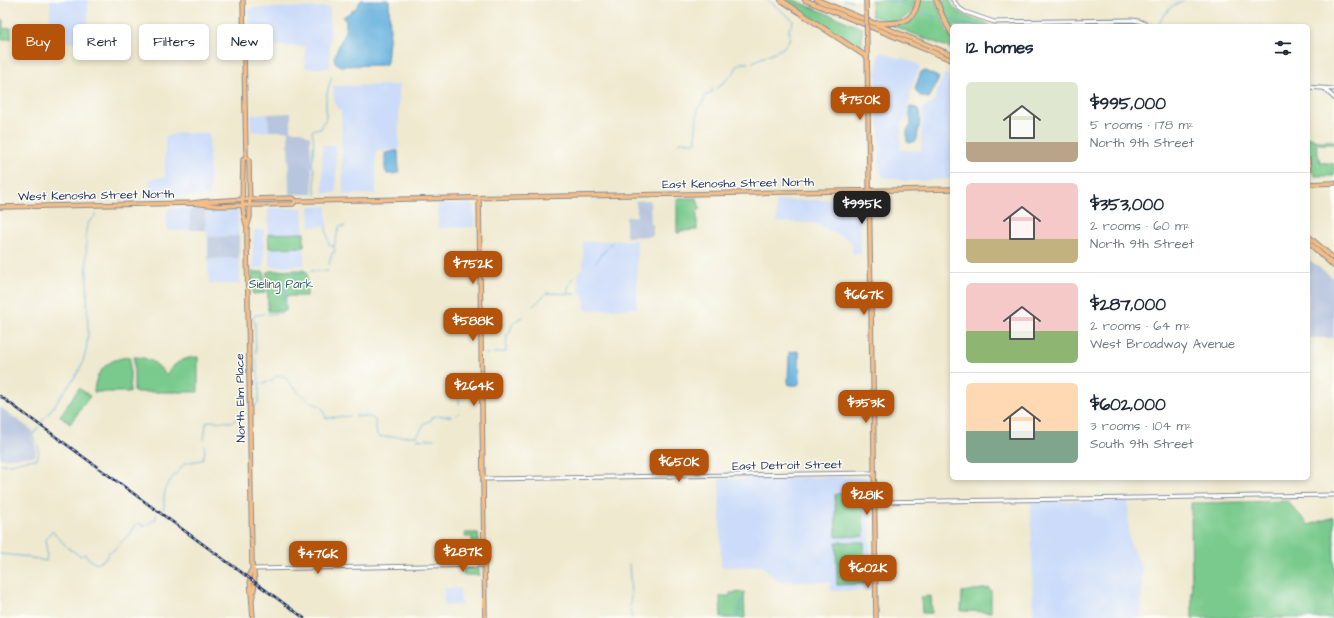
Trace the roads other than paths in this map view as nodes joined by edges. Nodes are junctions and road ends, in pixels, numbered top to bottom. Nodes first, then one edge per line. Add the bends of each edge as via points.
1 (243, 0) edge
2 (781, 0) edge
3 (805, 0) edge
4 (817, 0) edge
5 (866, 0) edge
6 (918, 0) edge
7 (936, 0) edge
8 (953, 0) edge
9 (873, 23) junction
10 (1146, 24) edge
11 (950, 30) edge
12 (950, 54) edge
13 (867, 57) junction
14 (950, 59) edge
15 (1310, 87) edge
16 (1325, 89) junction
17 (1334, 89) edge
18 (1334, 98) edge
19 (246, 156) junction
20 (1310, 183) edge
21 (1334, 183) edge
22 (950, 189) edge
23 (870, 190) junction
24 (479, 198) junction
25 (243, 199) junction
26 (250, 199) junction
27 (296, 201) junction
28 (193, 203) junction
29 (243, 205) junction
30 (250, 205) junction
31 (0, 207) edge
32 (247, 227) junction
33 (1310, 238) edge
34 (1310, 244) edge
35 (1334, 259) edge
36 (1334, 266) edge
37 (874, 473) junction
38 (483, 479) junction
39 (1334, 495) edge
40 (874, 502) junction
41 (485, 565) junction
42 (252, 568) junction
43 (253, 618) edge
44 (486, 618) edge
45 (876, 618) edge

1 - 19 main road, North Elm Place
2 - 13 highway
3 - 14 highway
4 - 9 highway
5 - 13 main road, bridge
6 - 9 highway via 912,16 905,20 895,24
7 - 11 highway
8 - 10 street via 965,12 994,22 1132,20
9 - 12 highway
13 - 23 main road
15 - 16 street
16 - 17 street
16 - 18 street
19 - 25 main road, North Elm Place via 243,160
19 - 26 main road, North Elm Place via 249,161
20 - 21 main road
22 - 23 main road, East Kenosha Street North
23 - 24 main road, East Kenosha Street North
23 - 37 main road
24 - 27 main road, West Kenosha Street North
24 - 38 main road
25 - 26 main road, West Kenosha Street North
25 - 28 main road, West Kenosha Street North
25 - 29 main road, North Elm Place
26 - 27 main road, West Kenosha Street North via 293,198
26 - 30 main road, North Elm Place
27 - 30 main road, West Kenosha Street North via 293,204
28 - 29 main road, West Kenosha Street North
28 - 31 main road, West Kenosha Street North
29 - 30 main road, West Kenosha Street North
29 - 32 main road, North Elm Place
30 - 32 main road, North Elm Place
32 - 42 main road, North Elm Place
33 - 35 highway
34 - 36 highway
37 - 38 street, East Detroit Street
37 - 40 main road
38 - 41 main road
39 - 40 street
40 - 45 main road
41 - 42 street
41 - 44 main road
42 - 43 main road, North Elm Place via 250,578

